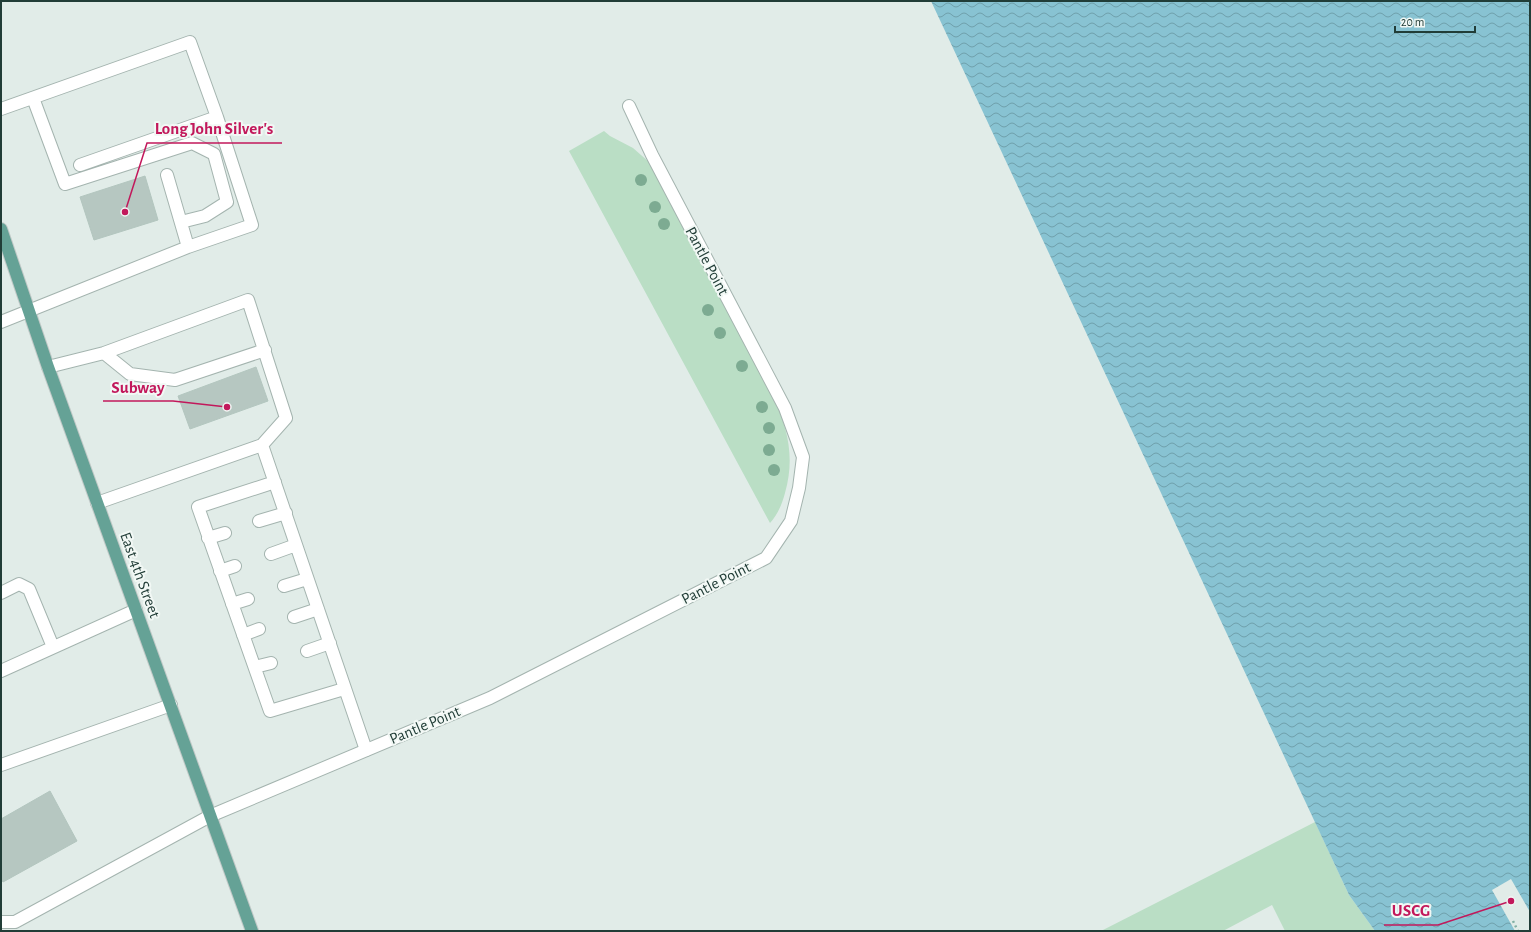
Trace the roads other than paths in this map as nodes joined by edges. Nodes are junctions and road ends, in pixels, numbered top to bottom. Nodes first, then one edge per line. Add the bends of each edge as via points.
1 (33, 98) junction
2 (629, 106) dead end
3 (1, 109) edge
4 (217, 117) junction
5 (80, 165) dead end
6 (167, 175) dead end
7 (181, 222) junction
8 (1, 229) edge
9 (188, 247) junction
10 (29, 311) junction
11 (1, 322) edge
12 (265, 350) junction
13 (104, 353) junction
14 (48, 367) junction
15 (262, 445) junction
16 (275, 482) junction
17 (97, 503) junction
18 (286, 513) junction
19 (259, 522) dead end
20 (225, 533) dead end
21 (208, 538) junction
22 (296, 545) junction
23 (271, 554) dead end
24 (235, 566) dead end
25 (220, 571) junction
26 (307, 579) junction
27 (284, 586) dead end
28 (1, 593) edge
29 (248, 599) dead end
30 (232, 604) junction
31 (318, 609) junction
32 (136, 610) junction
33 (294, 617) dead end
34 (259, 629) dead end
35 (243, 636) junction
36 (330, 643) junction
37 (53, 648) junction
38 (307, 651) dead end
39 (271, 662) dead end
40 (255, 667) junction
41 (1, 671) edge
42 (344, 689) junction
43 (171, 705) junction
44 (366, 750) junction
45 (1, 765) edge
46 (210, 816) junction
47 (1, 922) edge
48 (252, 931) edge

1 - 3 street
1 - 4 street via 190,42
1 - 7 street via 65,184 192,143 214,154 227,202 205,216
2 - 44 street, Pantle Point via 652,155 785,408 803,457 791,521 766,558 490,698
4 - 5 street
4 - 9 street via 252,225
6 - 7 street
7 - 9 street
8 - 10 main road, East 4th Street
9 - 10 street
10 - 11 street
10 - 14 main road, East 4th Street
12 - 13 street via 175,380 130,374
12 - 13 street via 248,300
12 - 15 street via 286,418
13 - 14 street
14 - 17 main road, East 4th Street
15 - 16 street
15 - 17 street
16 - 18 street
16 - 21 street via 198,507
17 - 32 main road, East 4th Street
18 - 19 street
18 - 22 street
20 - 21 street
21 - 25 street
22 - 23 street
22 - 26 street
24 - 25 street
25 - 30 street
26 - 27 street
26 - 31 street
28 - 37 street via 19,584 29,590
29 - 30 street
30 - 35 street
31 - 33 street
31 - 36 street
32 - 37 street
32 - 43 main road, East 4th Street
34 - 35 street
35 - 40 street
36 - 38 street
36 - 42 street
37 - 41 street
39 - 40 street
40 - 42 street via 270,711
42 - 44 street
43 - 45 street
43 - 46 main road, East 4th Street
44 - 46 street, Pantle Point
46 - 47 street, Pantle Point via 15,922
46 - 48 main road, East 4th Street

